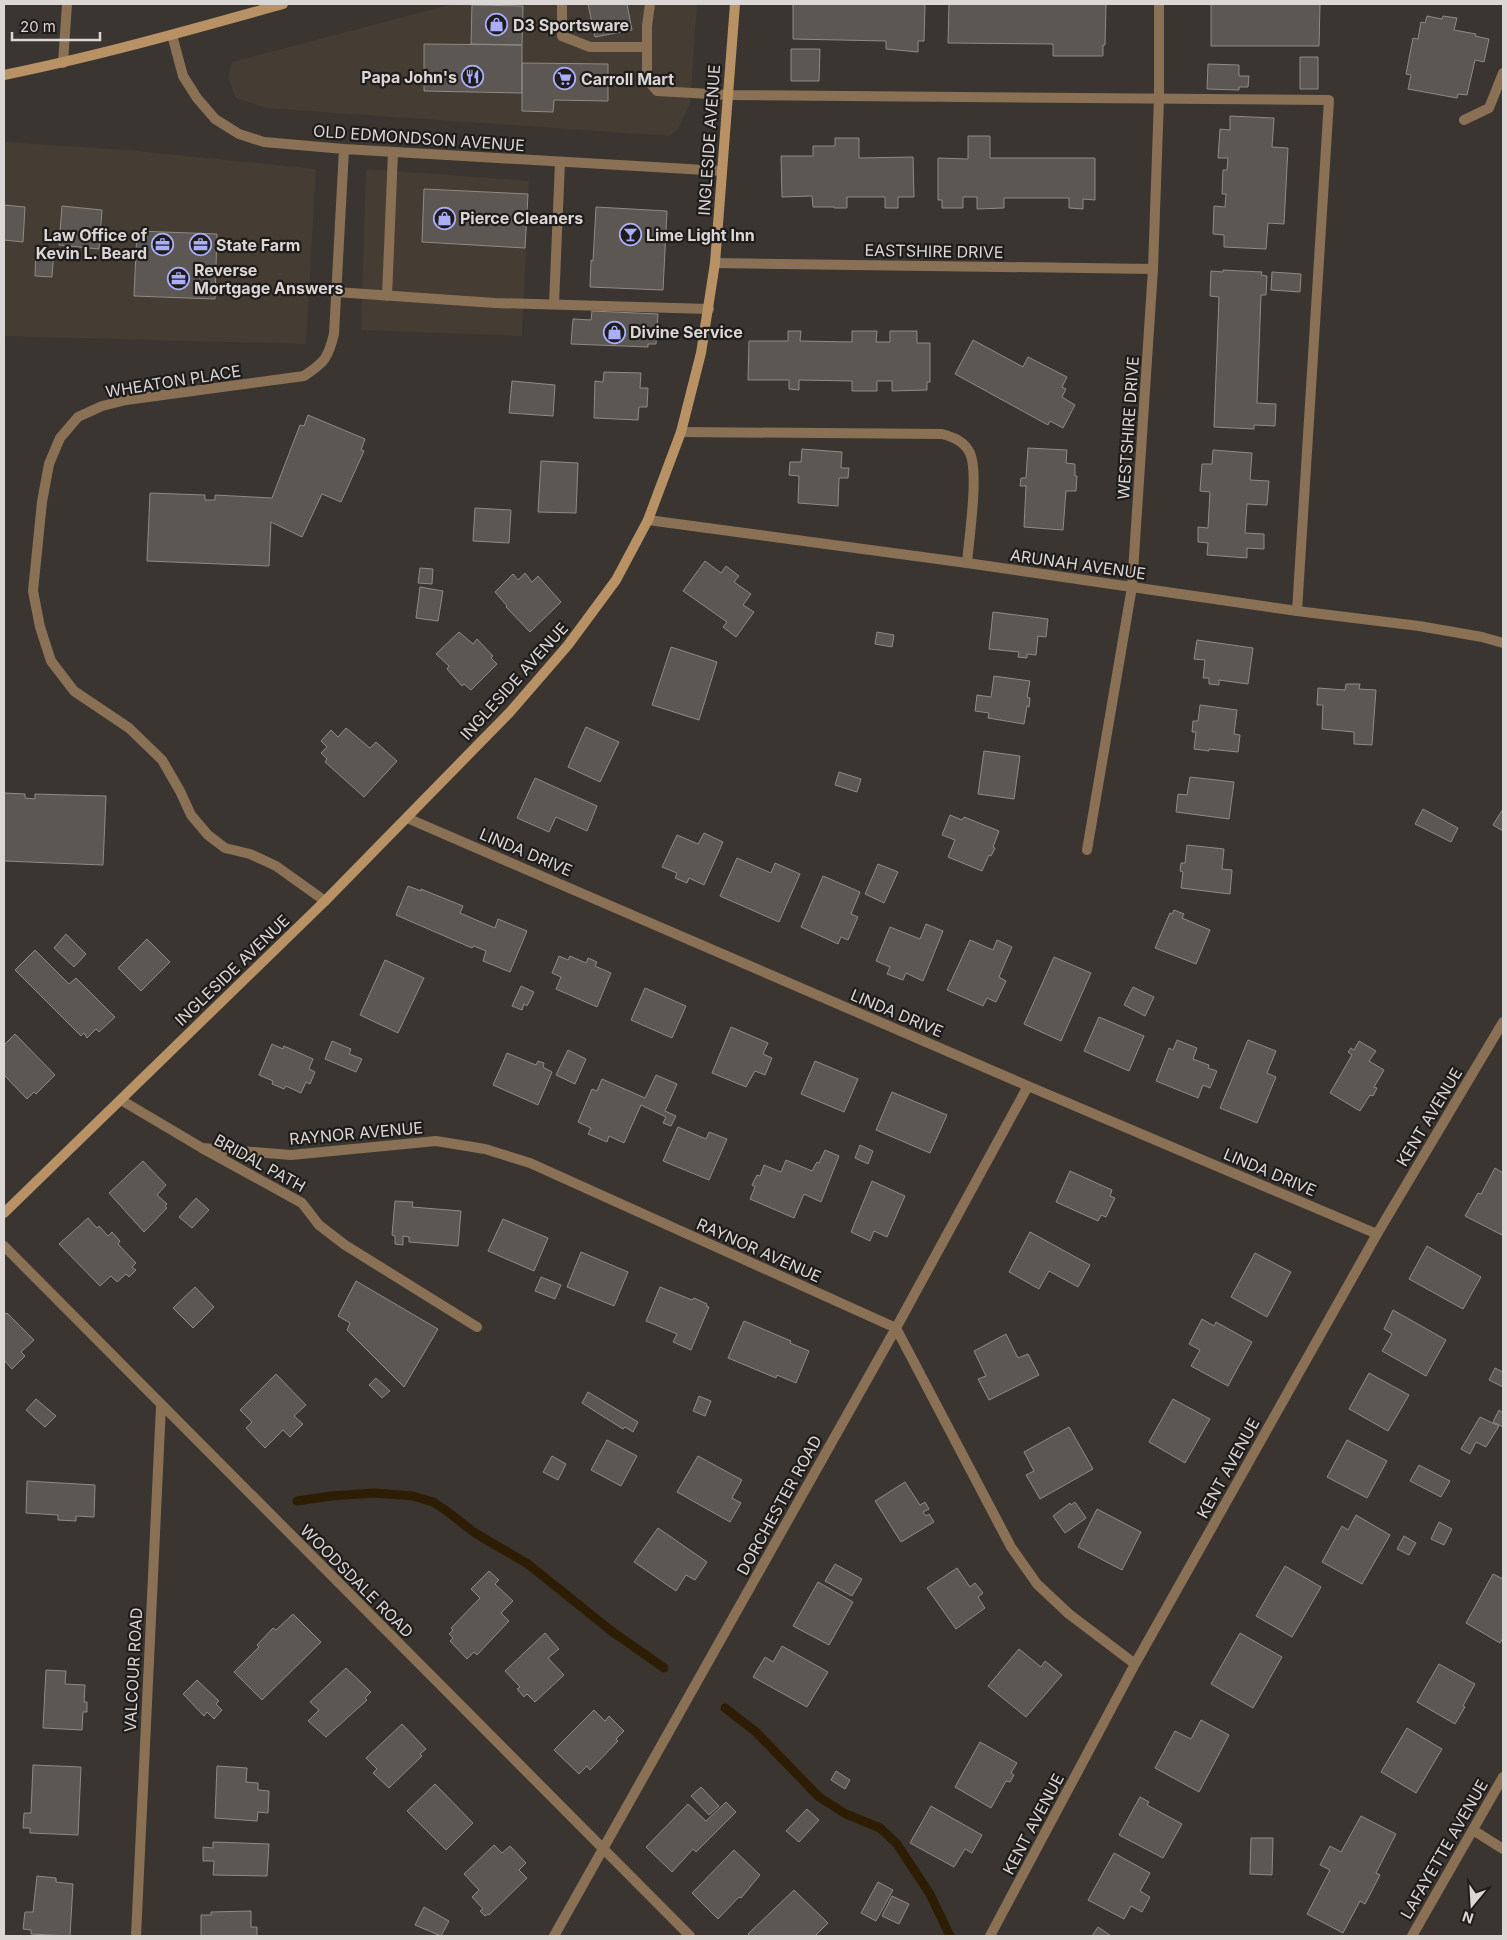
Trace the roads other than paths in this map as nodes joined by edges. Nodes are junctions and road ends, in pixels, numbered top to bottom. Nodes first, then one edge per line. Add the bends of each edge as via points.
1 (67, 4) edge
2 (283, 4) edge
3 (562, 4) edge
4 (650, 4) edge
5 (735, 4) edge
6 (1159, 4) edge
7 (172, 35) junction
8 (647, 48) junction
9 (63, 63) junction
10 (1503, 73) edge
11 (4, 75) edge
12 (728, 95) junction
13 (1159, 98) junction
14 (1464, 120) dead end
15 (344, 149) junction
16 (393, 152) junction
17 (560, 162) junction
18 (722, 171) junction
19 (714, 263) junction
20 (1153, 269) junction
21 (336, 292) junction
22 (387, 296) junction
23 (554, 304) junction
24 (709, 309) junction
25 (681, 432) junction
26 (648, 520) junction
27 (967, 563) junction
28 (1132, 587) junction
29 (1297, 611) junction
30 (1503, 643) edge
31 (407, 818) junction
32 (1087, 850) dead end
33 (324, 901) junction
34 (1503, 1022) edge
35 (1028, 1086) junction
36 (121, 1100) junction
37 (202, 1148) junction
38 (4, 1213) edge
39 (1377, 1234) junction
40 (4, 1246) edge
41 (477, 1327) dead end
42 (896, 1328) junction
43 (161, 1406) junction
44 (1134, 1664) junction
45 (1503, 1777) edge
46 (1473, 1830) junction
47 (604, 1848) junction
48 (1503, 1849) edge
49 (136, 1936) edge
50 (554, 1936) edge
51 (690, 1936) edge
52 (990, 1936) edge
53 (1412, 1936) edge

1 - 9 street
2 - 7 main road
3 - 8 street via 562,36 590,47
4 - 8 street
5 - 12 main road, INGLESIDE AVENUE
6 - 13 street, WESTSHIRE DRIVE
7 - 9 main road
7 - 15 street, OLD EDMONDSON AVENUE via 183,76 216,119 239,134 264,142
8 - 12 street via 647,79 657,91
9 - 11 main road
10 - 14 street via 1489,108
12 - 13 street
12 - 18 main road, INGLESIDE AVENUE
13 - 20 street, WESTSHIRE DRIVE
13 - 29 street via 1330,100
15 - 16 street, OLD EDMONDSON AVENUE
15 - 21 street, WHEATON PLACE
16 - 17 street, OLD EDMONDSON AVENUE
16 - 22 street
17 - 18 street, OLD EDMONDSON AVENUE
17 - 23 street
18 - 19 main road, INGLESIDE AVENUE
19 - 20 street, EASTSHIRE DRIVE
19 - 24 main road, INGLESIDE AVENUE
20 - 28 street, WESTSHIRE DRIVE
21 - 22 street
21 - 33 street, WHEATON PLACE via 334,334 328,355 304,376 126,400 78,417 60,438 49,464 33,591 51,661 74,691 129,728 162,760 191,815 208,835 225,848 250,854 276,866
22 - 23 street
23 - 24 street
24 - 25 main road, INGLESIDE AVENUE
25 - 26 main road, INGLESIDE AVENUE
25 - 27 street via 942,434 958,439 970,453 974,473
26 - 27 street, ARUNAH AVENUE
26 - 31 main road, INGLESIDE AVENUE via 616,580 568,645 510,712
27 - 28 street, ARUNAH AVENUE
28 - 29 street, ARUNAH AVENUE
28 - 32 street, WESTSHIRE DRIVE
29 - 30 street, ARUNAH AVENUE via 1419,626
31 - 33 main road, INGLESIDE AVENUE
31 - 35 street, LINDA DRIVE
33 - 36 main road, INGLESIDE AVENUE
34 - 39 street, KENT AVENUE
35 - 39 street, LINDA DRIVE
35 - 42 street, DORCHESTER ROAD
36 - 37 street, BRIDAL PATH
36 - 38 main road, INGLESIDE AVENUE
37 - 41 street, BRIDAL PATH via 302,1203 320,1225 345,1246
37 - 42 street, RAYNOR AVENUE via 291,1155 436,1141 485,1149 530,1163
39 - 44 street, KENT AVENUE
40 - 43 street, WOODSDALE ROAD
42 - 44 street via 1016,1554 1037,1584 1069,1614
42 - 47 street, DORCHESTER ROAD
43 - 47 street, WOODSDALE ROAD
43 - 49 street, VALCOUR ROAD
44 - 52 street, KENT AVENUE
45 - 46 street, LAFAYETTE AVENUE
46 - 48 street
46 - 53 street, LAFAYETTE AVENUE
47 - 50 street, DORCHESTER ROAD
47 - 51 street, WOODSDALE ROAD

